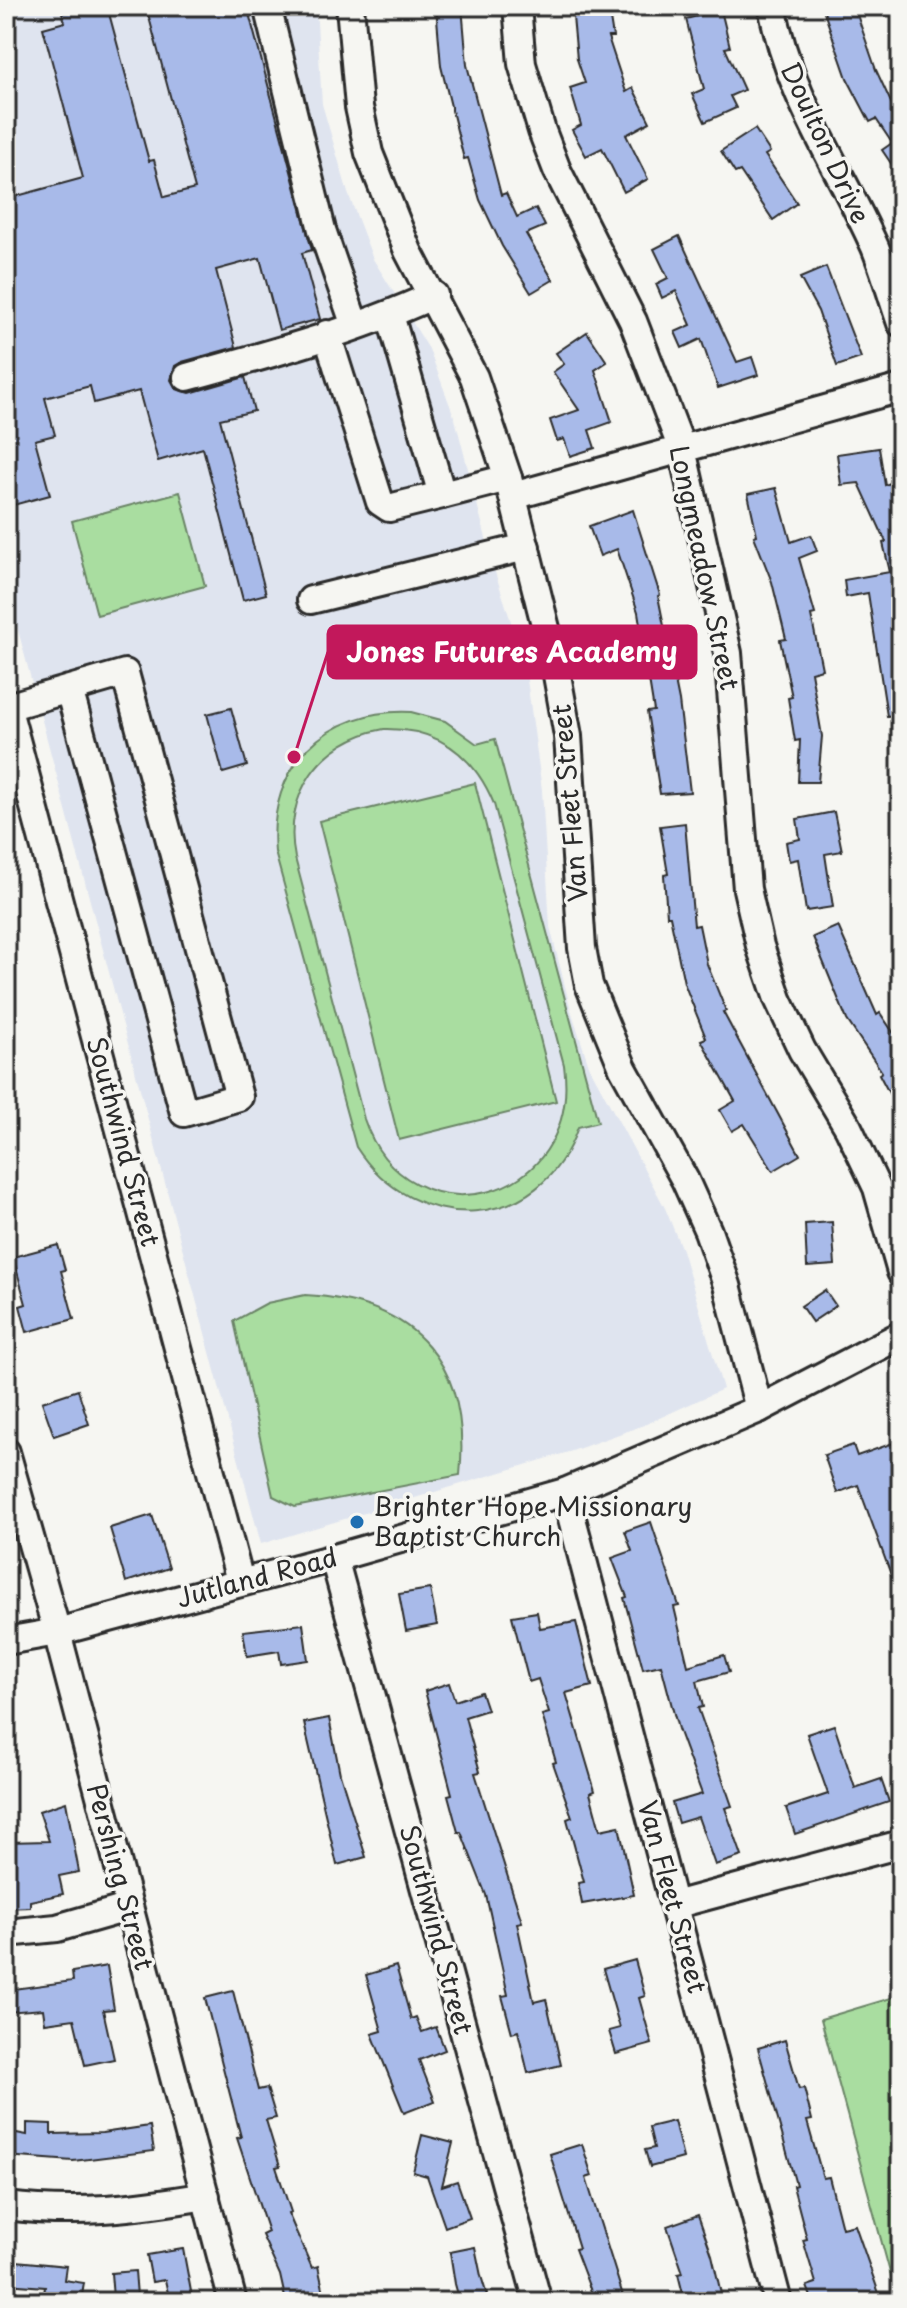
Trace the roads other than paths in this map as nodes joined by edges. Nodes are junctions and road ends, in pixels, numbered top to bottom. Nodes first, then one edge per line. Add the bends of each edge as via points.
1 (267, 6) edge
2 (350, 6) edge
3 (517, 6) edge
4 (772, 6) edge
5 (434, 295) junction
6 (390, 315) junction
7 (901, 323) edge
8 (355, 326) junction
9 (327, 334) junction
10 (187, 377) dead end
11 (901, 388) edge
12 (682, 449) junction
13 (510, 487) junction
14 (442, 495) junction
15 (526, 547) junction
16 (311, 600) dead end
17 (69, 689) junction
18 (7, 704) edge
19 (901, 1272) edge
20 (901, 1335) edge
21 (759, 1409) junction
22 (6, 1452) edge
23 (565, 1492) junction
24 (334, 1558) junction
25 (240, 1581) junction
26 (57, 1632) junction
27 (6, 1641) edge
28 (901, 1844) edge
29 (674, 1905) junction
30 (127, 1908) junction
31 (6, 1933) edge
32 (206, 2196) junction
33 (6, 2206) edge
34 (233, 2302) edge
35 (538, 2302) edge
36 (778, 2302) edge

1 - 8 street via 322,230
2 - 5 street, Van Fleet Street via 359,107 369,153 408,251
3 - 12 street, Longmeadow Street via 522,64 542,131 633,321
4 - 7 street, Doulton Drive via 778,42 801,105 876,249
5 - 6 street
5 - 13 street, Van Fleet Street via 474,377
6 - 8 street
6 - 14 street
8 - 9 street
9 - 10 street
9 - 14 street via 380,502 389,508
11 - 12 street
12 - 13 street
12 - 19 street, Longmeadow Street via 728,653 747,889 760,946 802,1050 877,1188
13 - 14 street
13 - 15 street, Van Fleet Street
15 - 16 street
15 - 21 street, Van Fleet Street via 568,736 589,985 623,1068 708,1231
17 - 17 street via 184,1113 239,1097 125,673
17 - 18 street
18 - 25 street, Southwind Street
20 - 21 street, Jutland Road
21 - 23 street, Jutland Road
22 - 26 street, Pershing Street
23 - 24 street, Jutland Road
23 - 29 street, Van Fleet Street
24 - 25 street, Jutland Road
24 - 35 street, Southwind Street
25 - 26 street, Jutland Road
26 - 27 street, Jutland Road
26 - 30 street, Pershing Street
28 - 29 street
29 - 36 street, Van Fleet Street
30 - 31 street via 57,1928
30 - 32 street, Pershing Street
32 - 33 street via 121,2211
32 - 34 street, Pershing Street

